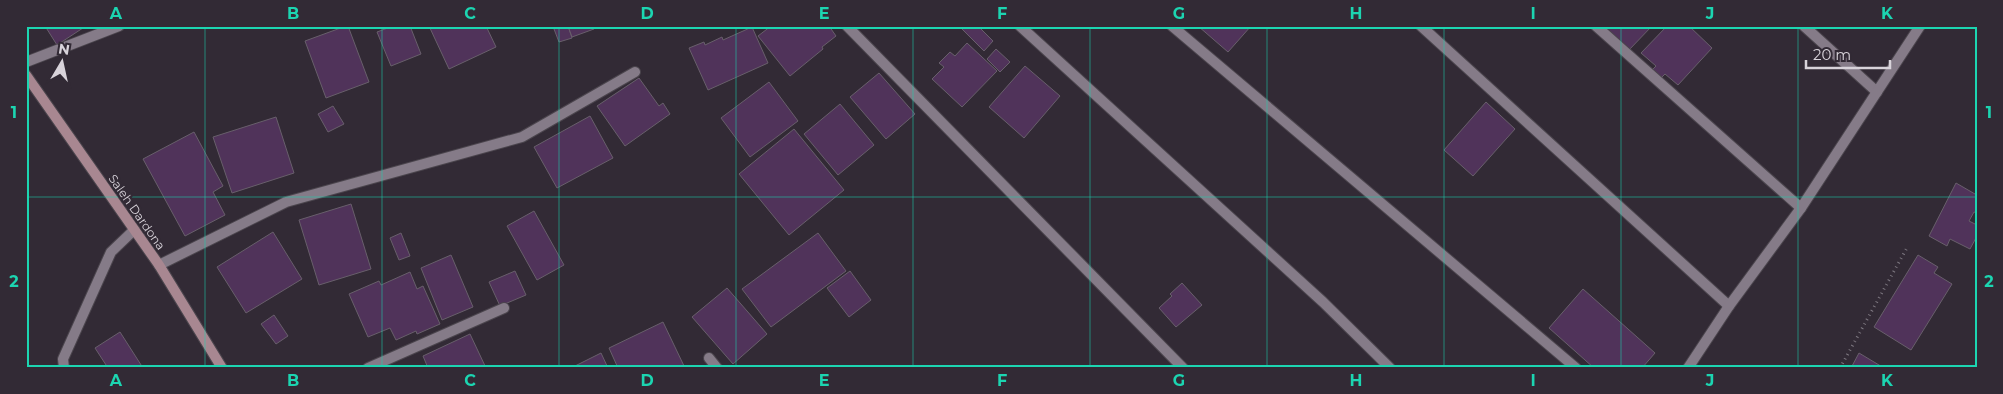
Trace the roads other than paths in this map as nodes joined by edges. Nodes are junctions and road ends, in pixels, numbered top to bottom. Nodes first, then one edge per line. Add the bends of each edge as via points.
1 (119, 26) edge
2 (847, 26) edge
3 (1020, 26) edge
4 (1172, 26) edge
5 (1421, 26) edge
6 (1596, 26) edge
7 (1804, 26) edge
8 (1920, 26) edge
9 (26, 62) edge
10 (636, 72) dead end
11 (26, 75) edge
12 (1877, 92) junction
13 (1801, 208) junction
14 (134, 230) junction
15 (159, 265) junction
16 (1729, 306) junction
17 (504, 308) dead end
18 (709, 358) dead end
19 (64, 368) edge
20 (222, 368) edge
21 (368, 368) edge
22 (717, 368) edge
23 (1183, 368) edge
24 (1390, 368) edge
25 (1576, 368) edge
26 (1688, 368) edge

1 - 9 street
2 - 23 street
3 - 24 street via 1323,302
4 - 25 street
5 - 16 street
6 - 13 street
7 - 12 street
8 - 12 street
10 - 15 street via 522,137 286,202
11 - 14 street, Saleh Dardona
12 - 13 street
13 - 16 street
14 - 15 street, Saleh Dardona
14 - 19 street via 111,252 64,359
15 - 20 street, Saleh Dardona
16 - 26 street
17 - 21 street
18 - 22 street

